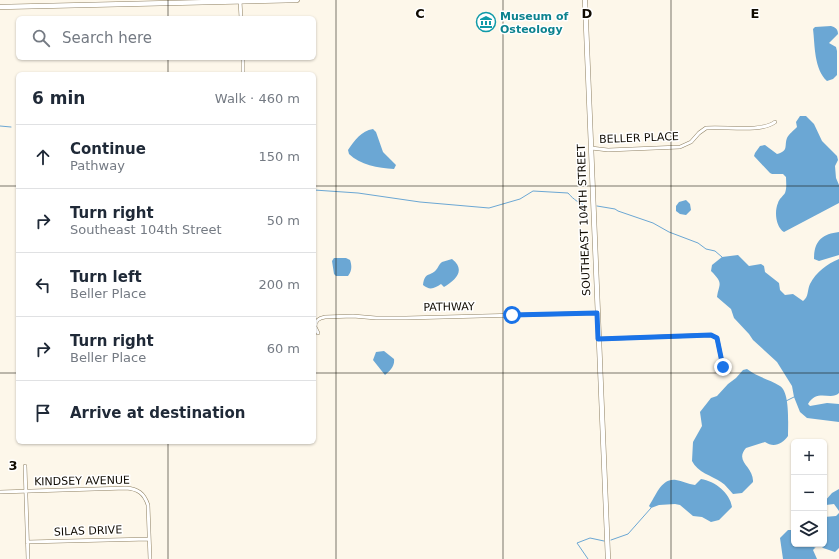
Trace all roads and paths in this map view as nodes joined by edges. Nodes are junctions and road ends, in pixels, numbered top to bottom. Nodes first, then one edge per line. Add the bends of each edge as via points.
1 (297, 0) edge
2 (585, 0) edge
3 (240, 1) junction
4 (184, 2) edge
5 (0, 7) edge
6 (241, 16) edge
7 (243, 60) edge
8 (243, 72) edge
9 (775, 122) dead end
10 (591, 148) junction
11 (597, 313) junction
12 (316, 322) edge
13 (316, 329) edge
14 (318, 333) dead end
15 (598, 339) junction
16 (723, 367) dead end
17 (25, 466) dead end
18 (26, 491) junction
19 (0, 492) edge
20 (150, 539) junction
21 (27, 542) junction
22 (28, 559) edge
23 (150, 559) edge
24 (608, 559) edge

1 - 3 street
2 - 10 street, SOUTHEAST 104TH STREET
3 - 4 street
3 - 6 street
4 - 5 street
7 - 8 street
9 - 10 street, BELLER PLACE via 760,128 706,128 686,145 672,148
10 - 11 street, SOUTHEAST 104TH STREET
11 - 12 street, PATHWAY via 406,318 353,316 324,317
11 - 15 street, SOUTHEAST 104TH STREET
13 - 14 street, PATHWAY
15 - 16 street via 711,335 717,338
15 - 24 street, SOUTHEAST 104TH STREET
17 - 18 street
18 - 19 street, KINDSEY AVENUE
18 - 20 street, KINDSEY AVENUE via 140,491 148,505
18 - 21 street
20 - 21 street, SILAS DRIVE
20 - 23 street, KINDSEY AVENUE
21 - 22 street

